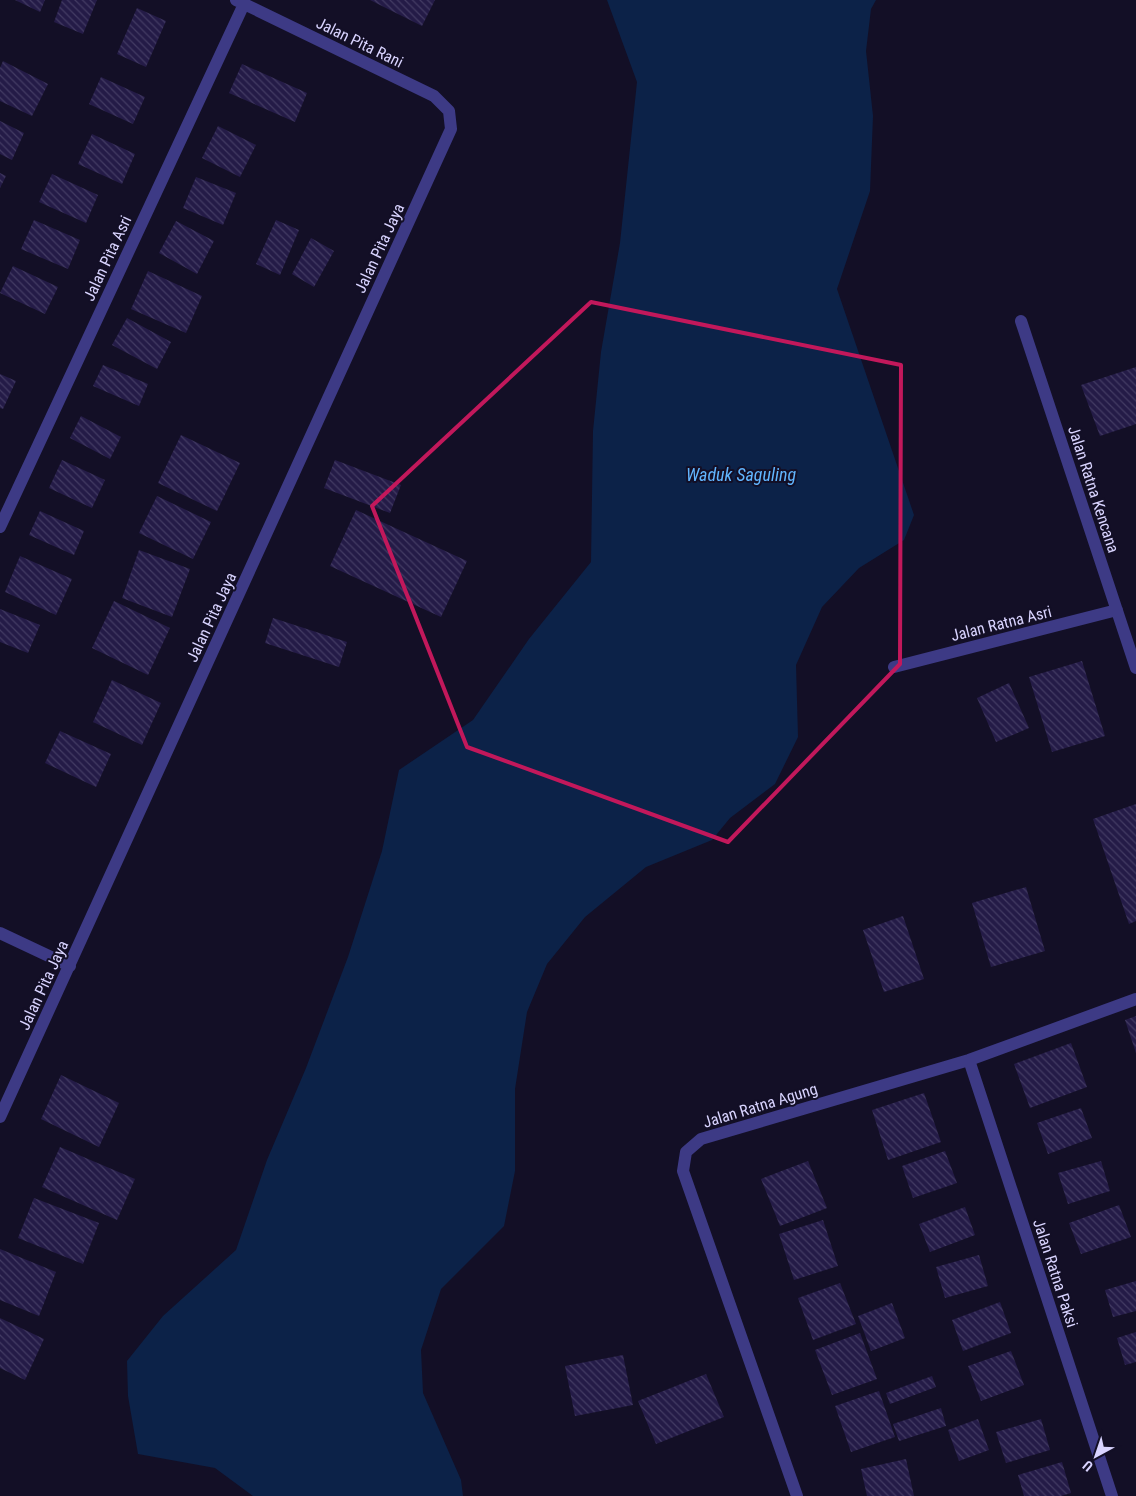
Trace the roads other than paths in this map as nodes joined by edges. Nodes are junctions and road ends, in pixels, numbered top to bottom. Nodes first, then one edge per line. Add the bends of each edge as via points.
1 (240, 2) edge
2 (452, 129) joint
3 (1021, 321) dead end
4 (0, 527) edge
5 (1117, 610) junction
6 (894, 667) dead end
7 (1136, 668) edge
8 (0, 933) edge
9 (70, 966) junction
10 (1136, 999) edge
11 (969, 1060) junction
12 (0, 1117) edge
13 (797, 1496) edge
14 (1112, 1496) edge

1 - 2 street, Jalan Pita Rani via 434,96 449,111
1 - 4 street, Jalan Pita Asri
2 - 9 street, Jalan Pita Jaya
3 - 5 street, Jalan Ratna Kencana
5 - 6 street, Jalan Ratna Asri
5 - 7 street, Jalan Ratna Kencana
8 - 9 street
9 - 12 street, Jalan Pita Jaya
10 - 11 street, Jalan Ratna Agung
11 - 13 street, Jalan Ratna Agung via 701,1139 686,1152 683,1171
11 - 14 street, Jalan Ratna Paksi

